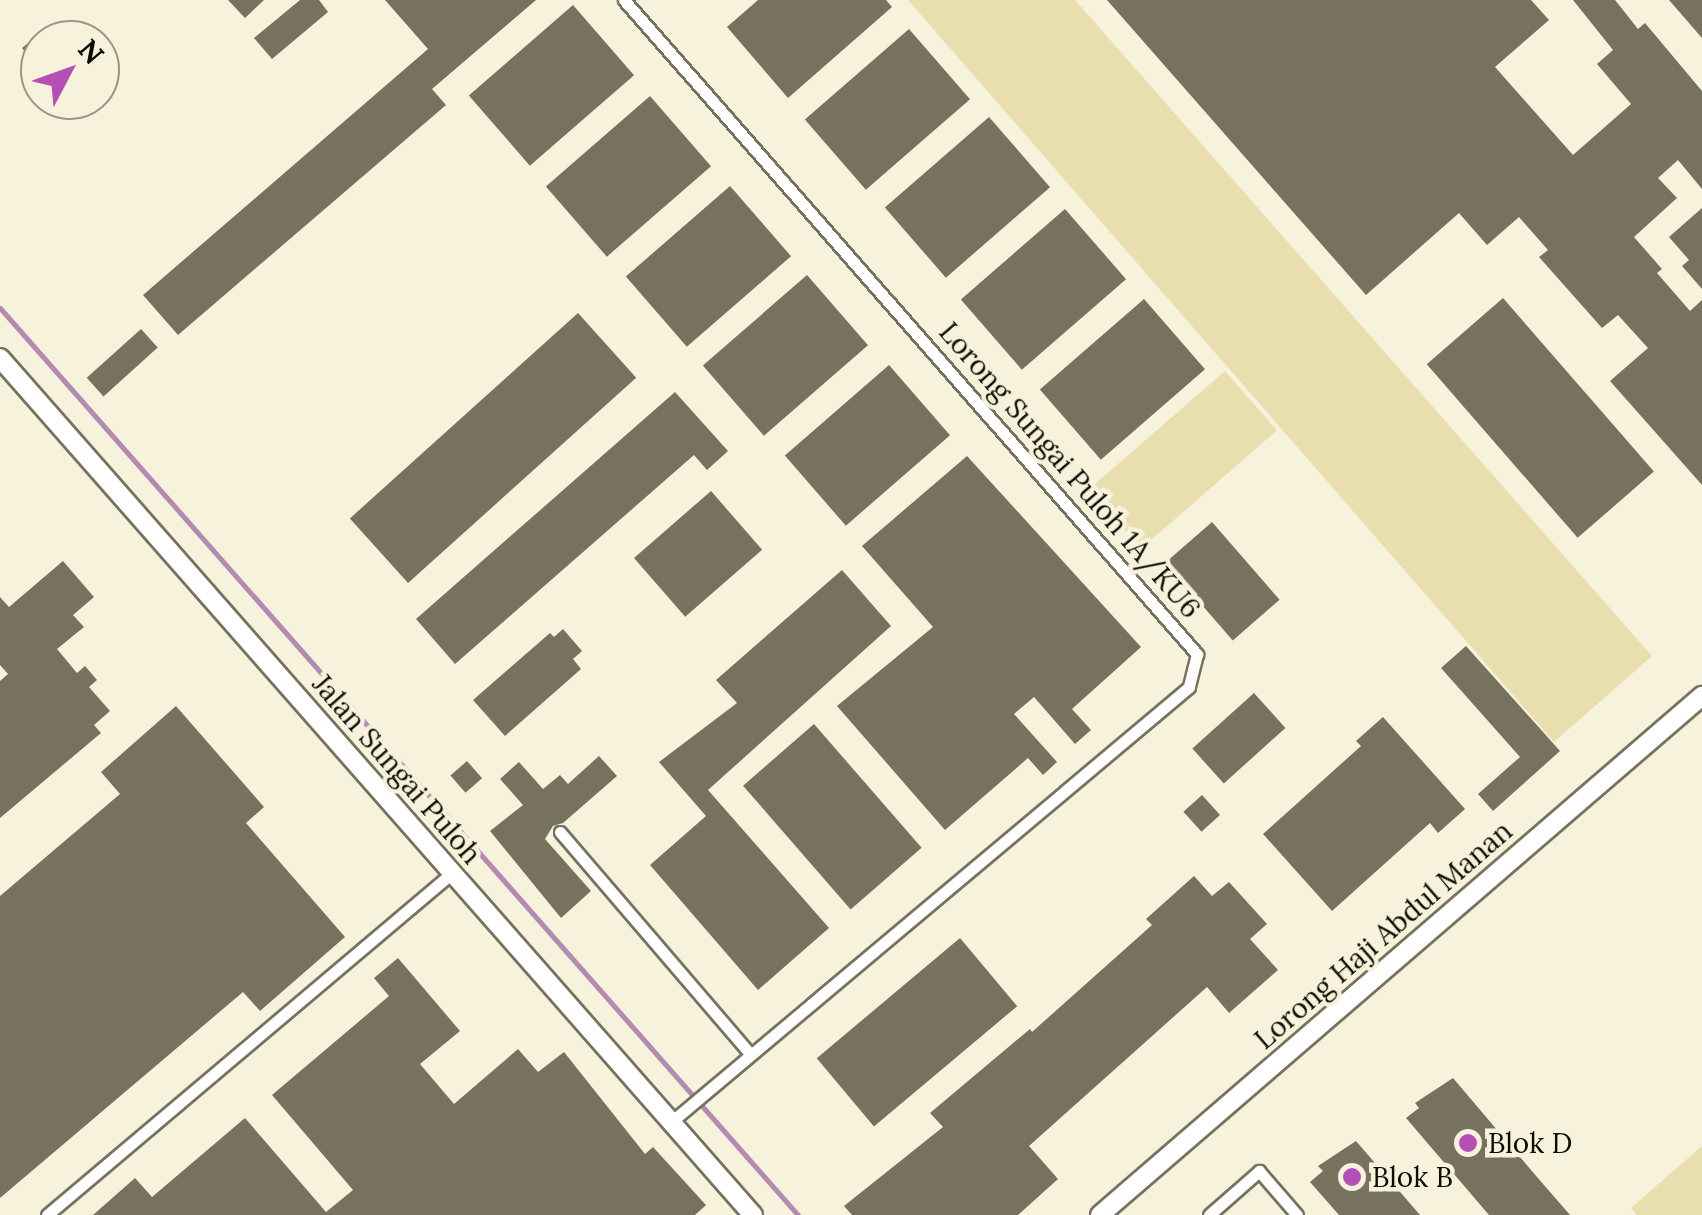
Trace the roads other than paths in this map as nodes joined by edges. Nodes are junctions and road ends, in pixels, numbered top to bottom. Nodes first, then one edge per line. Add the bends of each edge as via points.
1 (624, 0) edge
2 (0, 358) edge
3 (1702, 696) edge
4 (560, 832) dead end
5 (452, 872) junction
6 (750, 1054) junction
7 (671, 1122) junction
8 (1110, 1211) edge
9 (47, 1215) edge
10 (753, 1215) edge
11 (1209, 1215) edge
12 (1297, 1215) edge

1 - 6 street, Lorong Sungai Puloh 1A/KU6 via 1197,654 1188,686
2 - 5 street, Jalan Sungai Puloh
3 - 8 street, Lorong Haji Abdul Manan
4 - 6 street
5 - 7 street, Jalan Sungai Puloh
5 - 9 street
6 - 7 street, Lorong Sungai Puloh 1A/KU6
7 - 10 street, Jalan Sungai Puloh
11 - 12 street via 1259,1171

